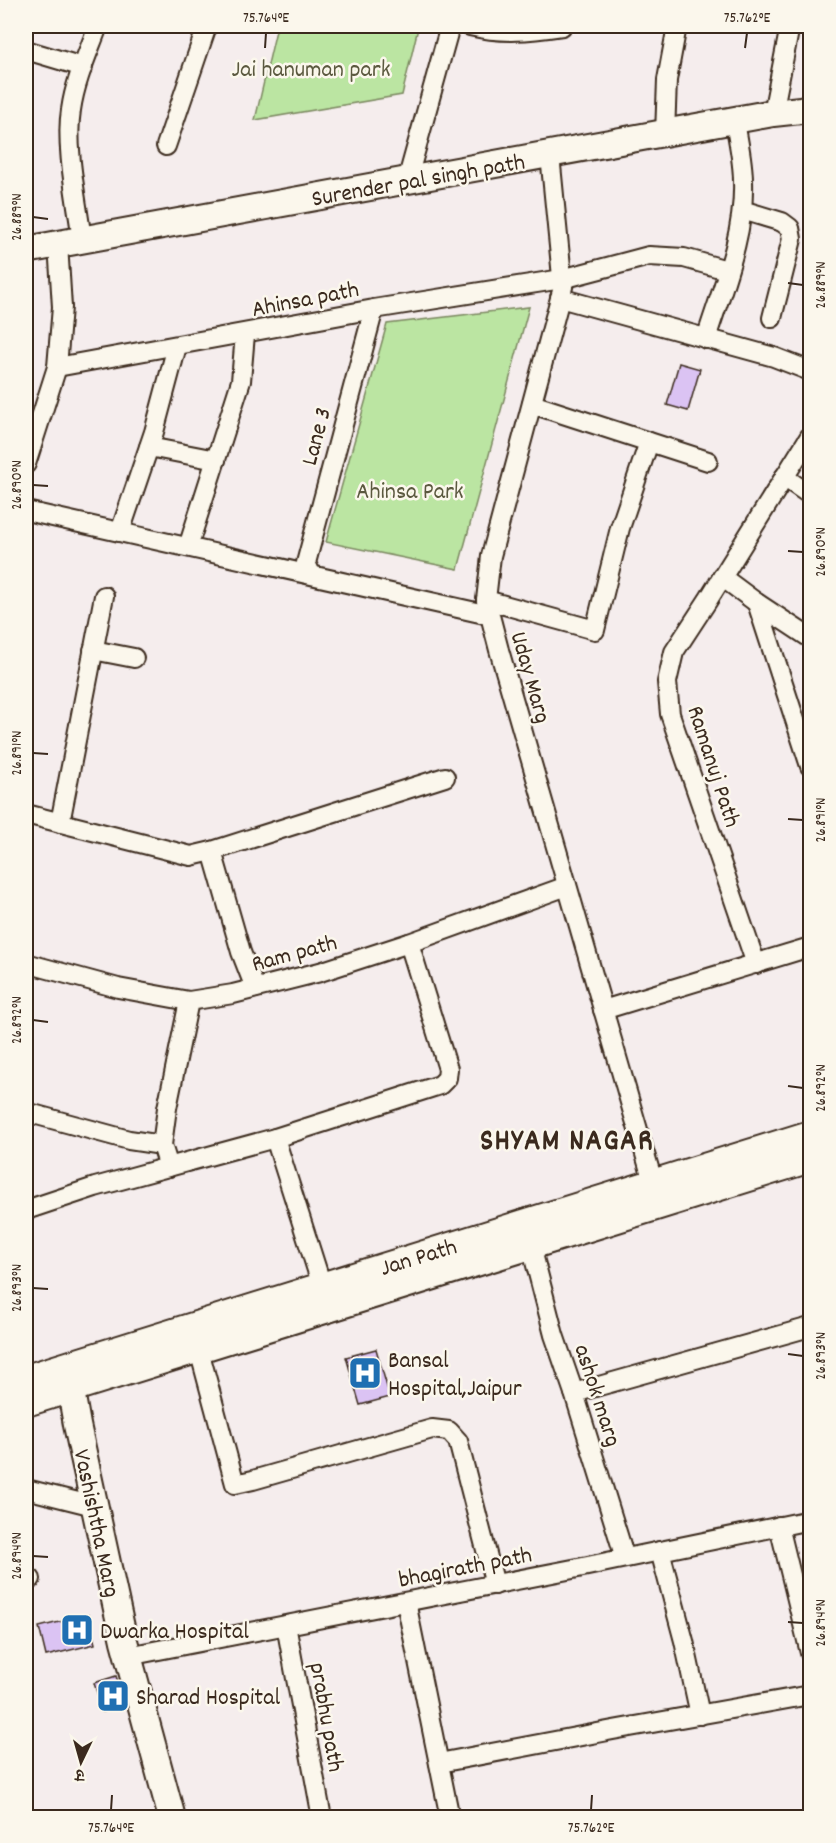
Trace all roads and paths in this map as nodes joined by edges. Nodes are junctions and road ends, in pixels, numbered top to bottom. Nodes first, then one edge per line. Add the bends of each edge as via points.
1 (98, 26) edge
2 (207, 26) edge
3 (450, 26) edge
4 (470, 26) edge
5 (562, 26) edge
6 (677, 26) edge
7 (790, 26) edge
8 (26, 50) edge
9 (83, 67) junction
10 (810, 109) edge
11 (773, 113) junction
12 (735, 121) junction
13 (665, 134) junction
14 (166, 146) dead end
15 (550, 154) junction
16 (407, 181) junction
17 (742, 210) junction
18 (70, 242) junction
19 (26, 250) edge
20 (728, 270) junction
21 (562, 279) junction
22 (560, 298) junction
23 (375, 309) junction
24 (772, 318) dead end
25 (245, 334) junction
26 (706, 339) junction
27 (177, 346) junction
28 (57, 367) junction
29 (810, 371) edge
30 (532, 404) junction
31 (810, 436) edge
32 (649, 442) junction
33 (149, 447) junction
34 (216, 460) junction
35 (708, 461) dead end
36 (26, 464) edge
37 (784, 477) junction
38 (810, 495) edge
39 (26, 512) edge
40 (120, 532) junction
41 (188, 547) junction
42 (312, 574) junction
43 (723, 577) junction
44 (104, 596) dead end
45 (757, 603) junction
46 (488, 608) junction
47 (810, 638) edge
48 (93, 650) junction
49 (134, 658) dead end
50 (810, 766) edge
51 (445, 777) dead end
52 (26, 814) edge
53 (60, 823) junction
54 (212, 851) junction
55 (567, 886) junction
56 (409, 943) junction
57 (810, 947) edge
58 (26, 963) edge
59 (756, 964) junction
60 (255, 988) junction
61 (189, 1001) junction
62 (603, 1010) junction
63 (26, 1112) edge
64 (810, 1134) edge
65 (275, 1138) junction
66 (162, 1145) junction
67 (810, 1159) edge
68 (169, 1167) junction
69 (657, 1194) junction
70 (26, 1209) edge
71 (531, 1246) junction
72 (322, 1286) junction
73 (810, 1327) edge
74 (198, 1350) junction
75 (68, 1377) junction
76 (26, 1378) edge
77 (574, 1393) junction
78 (26, 1403) edge
79 (26, 1489) edge
80 (94, 1506) junction
81 (810, 1520) edge
82 (779, 1526) junction
83 (660, 1551) junction
84 (625, 1558) junction
85 (495, 1585) junction
86 (406, 1602) junction
87 (286, 1626) junction
88 (810, 1653) edge
89 (128, 1656) junction
90 (810, 1695) edge
91 (700, 1715) junction
92 (439, 1763) junction
93 (172, 1818) edge
94 (322, 1818) edge
95 (450, 1818) edge

1 - 9 street
2 - 14 street
3 - 16 street
4 - 5 street via 524,32
6 - 13 street via 667,80
7 - 11 street
8 - 9 street
9 - 18 street via 70,110
10 - 11 street, Surender pal singh path
11 - 12 street, Surender pal singh path
12 - 13 street, Surender pal singh path
12 - 17 street via 743,181
13 - 15 street, Surender pal singh path
15 - 16 street, Surender pal singh path
15 - 21 street, Uday Marg
16 - 18 street, Surender pal singh path
17 - 20 street
17 - 24 street via 790,228 792,239
18 - 19 street, Surender pal singh path
18 - 28 street
20 - 21 street, Ahinsa path via 684,258 649,256
20 - 26 street
21 - 22 street, Uday Marg
21 - 23 street, Ahinsa path
22 - 26 street
22 - 30 street, Uday Marg
23 - 25 street, Ahinsa path
23 - 42 street, Lane 3 via 306,563
25 - 27 street, Ahinsa path
25 - 34 street via 241,381
26 - 29 street
27 - 28 street, Ahinsa path
27 - 33 street
28 - 36 street
30 - 32 street
30 - 46 street, Uday Marg via 491,556
31 - 37 street, Ramanuj Path
32 - 35 street
32 - 46 street via 620,528 595,630
33 - 34 street
33 - 40 street
34 - 41 street
37 - 38 street
37 - 43 street, Ramanuj Path
39 - 40 street
40 - 41 street
41 - 42 street
42 - 46 street
43 - 45 street
43 - 59 street, Ramanuj Path via 674,652 667,682 670,714
44 - 48 street
45 - 47 street
45 - 50 street
46 - 55 street, Uday Marg
48 - 49 street
48 - 53 street
51 - 54 street
52 - 53 street
53 - 54 street via 191,856
54 - 60 street
55 - 56 street, Ram path
55 - 62 street, Uday Marg
56 - 60 street, Ram path
56 - 65 street via 448,1068 447,1078 440,1086
57 - 59 street
58 - 61 street, Ram path via 117,988
59 - 62 street
60 - 61 street, Ram path
61 - 66 street
62 - 69 street, Uday Marg
63 - 66 street
64 - 69 street, Jan Path
65 - 68 street
65 - 72 street
66 - 68 street
67 - 69 street, Jan Path
68 - 70 street
69 - 71 street, Jan Path
69 - 72 street, Jan Path
71 - 74 street, Jan Path
71 - 77 street, ashok marg
72 - 75 street, Jan Path
73 - 77 street
74 - 75 street, Jan Path
74 - 85 street via 236,1490 253,1480 432,1429 449,1431 458,1441
75 - 76 street, Jan Path
75 - 78 street, Jan Path
75 - 80 street, Vashishtha Marg
77 - 84 street, ashok marg
79 - 80 street
80 - 89 street, Vashishtha Marg
81 - 82 street, bhagirath path
82 - 83 street, bhagirath path
82 - 88 street
83 - 84 street, bhagirath path
83 - 91 street
84 - 85 street, bhagirath path
85 - 86 street, bhagirath path
86 - 87 street, bhagirath path
86 - 92 street
87 - 89 street, bhagirath path
87 - 94 street, prabhu path
89 - 93 street, Vashishtha Marg
90 - 91 street
91 - 92 street
92 - 95 street

